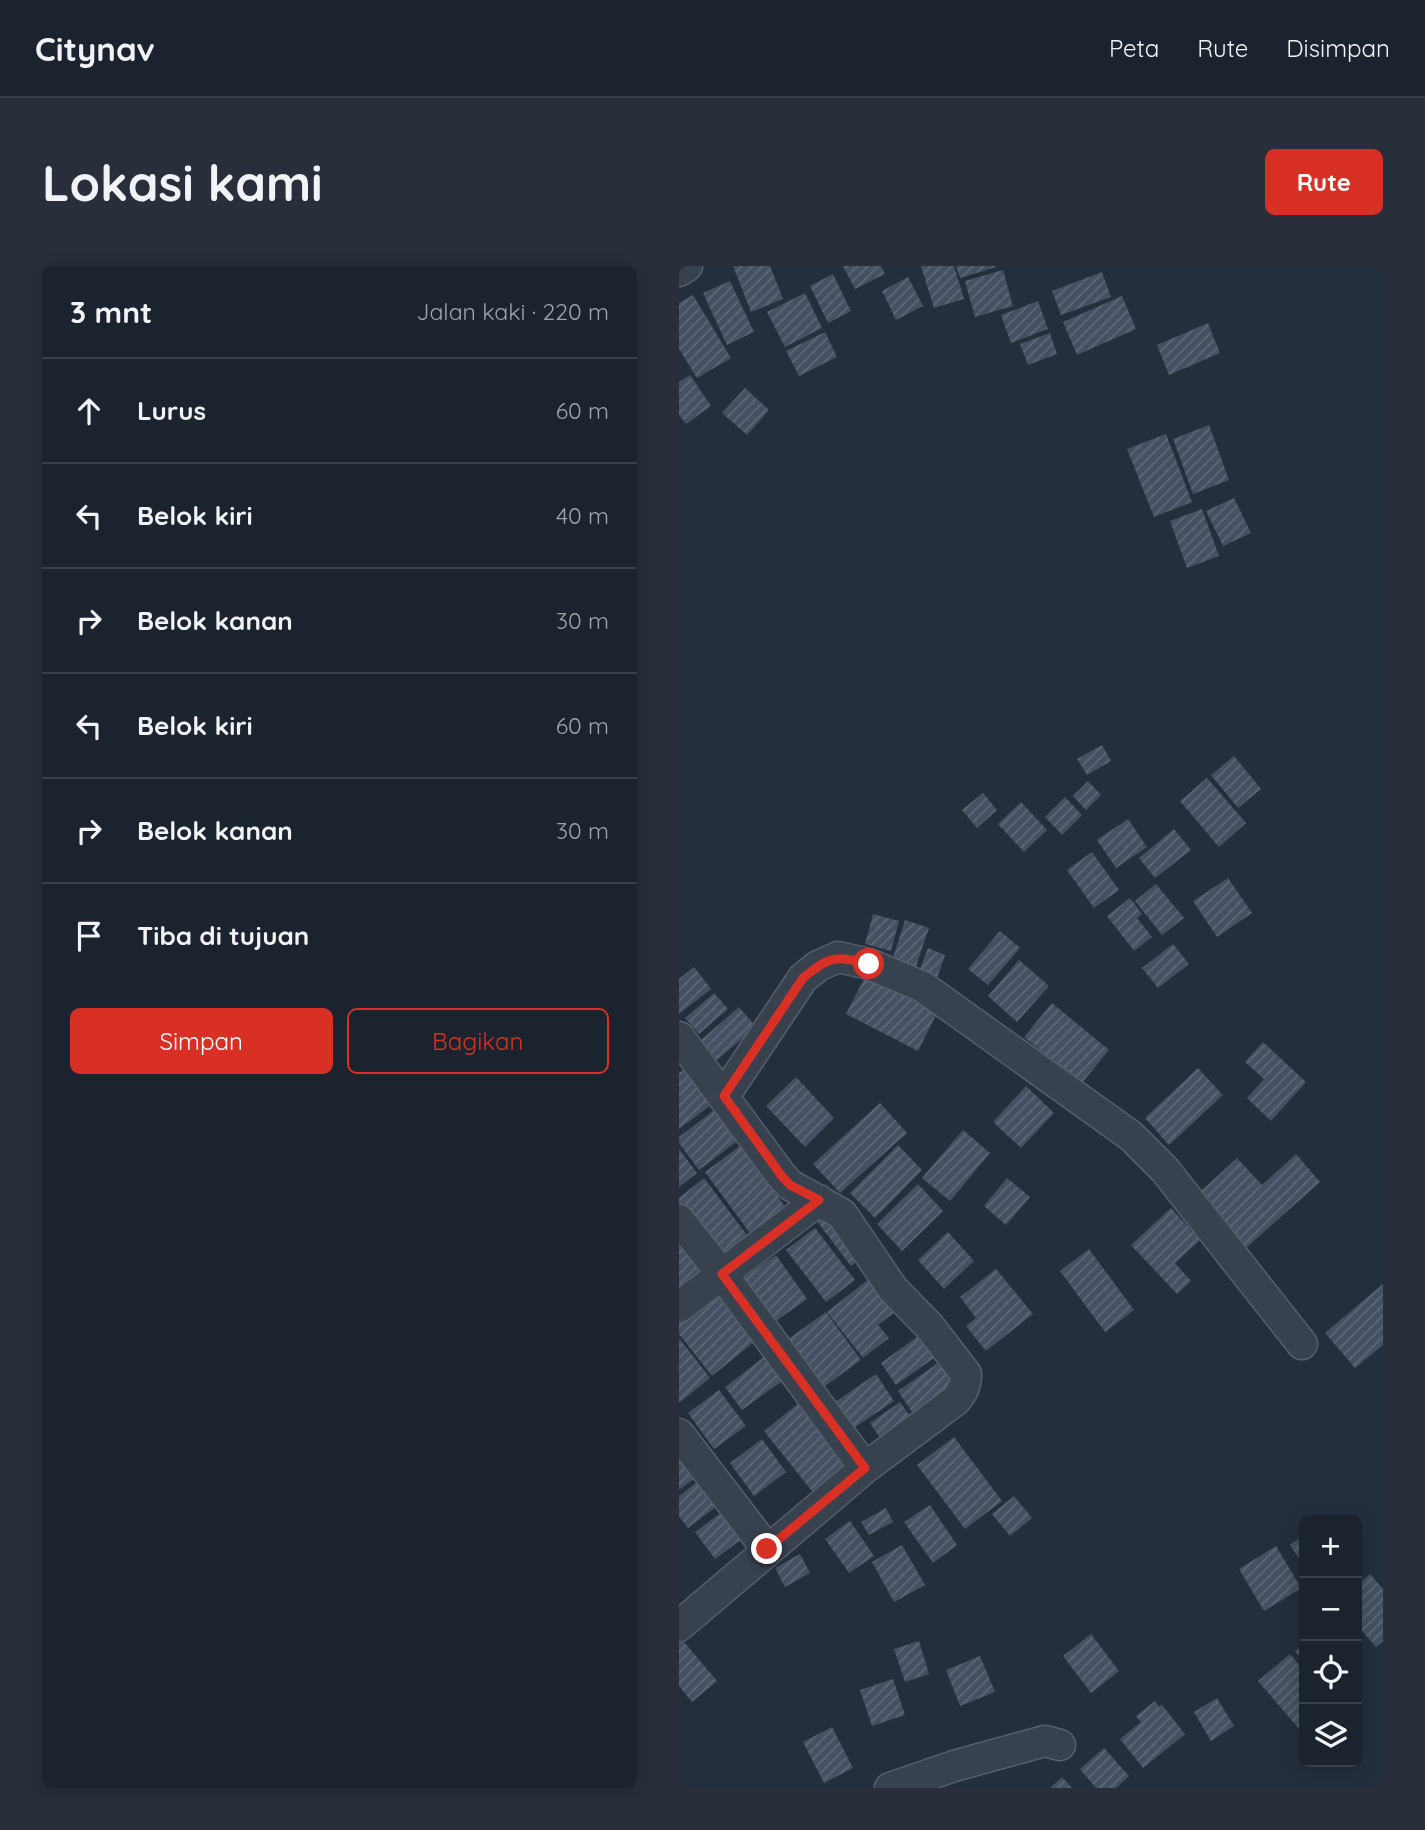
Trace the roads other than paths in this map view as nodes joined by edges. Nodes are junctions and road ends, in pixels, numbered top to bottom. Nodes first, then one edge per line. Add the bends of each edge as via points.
1 (687, 266) edge
2 (679, 271) edge
3 (679, 1037) edge
4 (724, 1096) junction
5 (819, 1200) junction
6 (679, 1220) edge
7 (722, 1274) junction
8 (679, 1307) edge
9 (1302, 1343) dead end
10 (679, 1434) edge
11 (865, 1468) junction
12 (767, 1549) junction
13 (680, 1623) edge
14 (1060, 1745) dead end
15 (890, 1788) edge

1 - 2 street
3 - 4 street
4 - 5 street via 790,1185
4 - 9 street via 803,978 818,966 838,957 869,964 923,987 1131,1136 1165,1170
5 - 7 street
5 - 11 street via 842,1214 893,1289 930,1327 965,1374 964,1390 956,1400
6 - 7 street
7 - 8 street
7 - 11 street
10 - 12 street
11 - 12 street
12 - 13 street
14 - 15 street via 1045,1741

